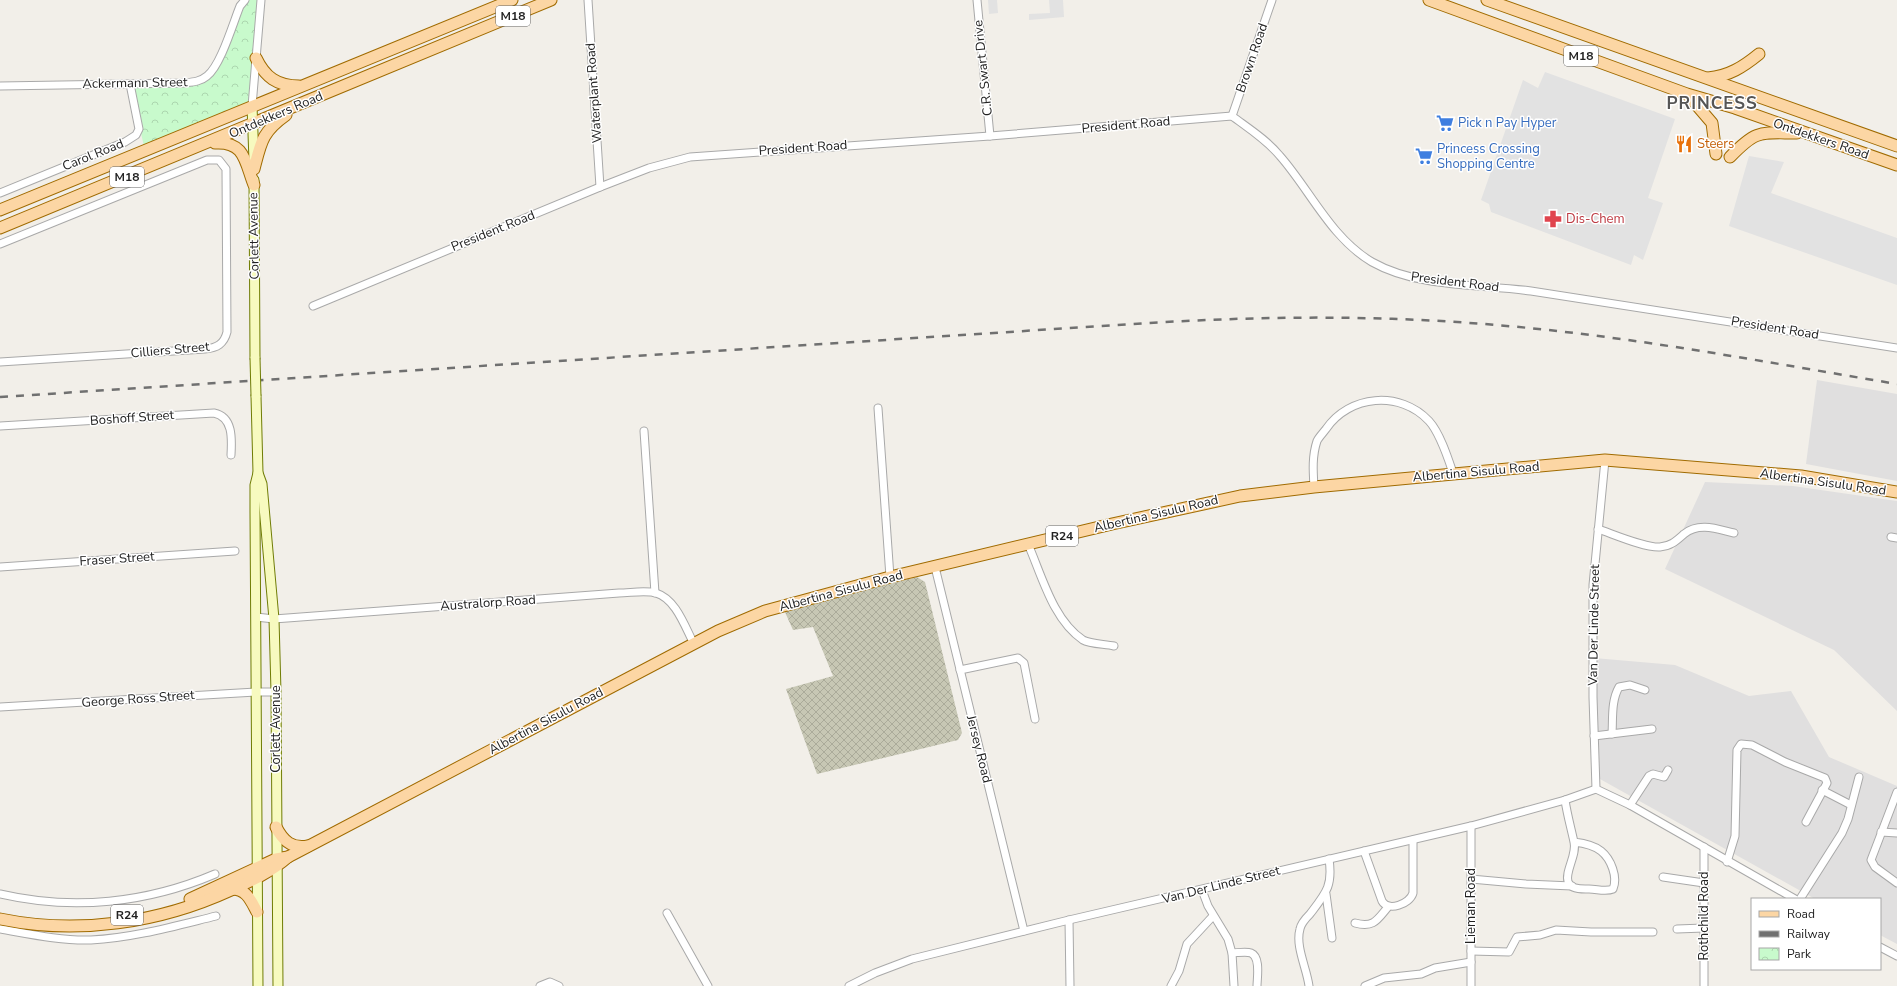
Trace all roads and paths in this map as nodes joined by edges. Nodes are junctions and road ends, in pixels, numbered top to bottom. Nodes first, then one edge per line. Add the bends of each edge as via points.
1 (245, 0) edge
2 (261, 0) edge
3 (512, 0) edge
4 (551, 0) edge
5 (588, 0) edge
6 (977, 0) edge
7 (1272, 0) edge
8 (1429, 0) edge
9 (1487, 0) edge
10 (1759, 54) dead end
11 (256, 58) junction
12 (1706, 78) junction
13 (130, 84) junction
14 (0, 86) edge
15 (302, 86) junction
16 (1688, 94) junction
17 (301, 104) junction
18 (252, 106) junction
19 (1232, 116) junction
20 (254, 124) junction
21 (1803, 133) junction
22 (990, 136) junction
23 (206, 144) junction
24 (1897, 146) edge
25 (1716, 154) dead end
26 (1730, 157) dead end
27 (1897, 165) edge
28 (254, 169) junction
29 (254, 185) junction
30 (600, 187) junction
31 (0, 193) edge
32 (0, 210) edge
33 (0, 228) edge
34 (0, 244) edge
35 (312, 306) dead end
36 (1897, 348) edge
37 (0, 362) edge
38 (878, 408) dead end
39 (0, 426) edge
40 (644, 431) dead end
41 (231, 455) dead end
42 (1605, 460) junction
43 (258, 473) junction
44 (1453, 474) junction
45 (1314, 487) junction
46 (1897, 492) edge
47 (1598, 529) junction
48 (1734, 533) dead end
49 (1028, 544) junction
50 (235, 551) dead end
51 (0, 567) edge
52 (935, 567) junction
53 (890, 577) junction
54 (655, 593) junction
55 (256, 617) junction
56 (274, 619) junction
57 (694, 644) junction
58 (1114, 646) dead end
59 (960, 670) junction
60 (1645, 690) dead end
61 (256, 692) junction
62 (276, 692) junction
63 (0, 708) edge
64 (1035, 719) dead end
65 (1652, 729) dead end
66 (1612, 734) junction
67 (1594, 736) junction
68 (1668, 770) dead end
69 (1859, 777) dead end
70 (1596, 789) junction
71 (1822, 790) junction
72 (1897, 792) edge
73 (1565, 800) junction
74 (1630, 805) junction
75 (1851, 805) junction
76 (1806, 822) dead end
77 (1471, 826) junction
78 (276, 827) junction
79 (1881, 832) junction
80 (1897, 832) edge
81 (1413, 840) junction
82 (1574, 842) junction
83 (312, 845) junction
84 (1704, 847) junction
85 (1364, 851) junction
86 (1330, 859) junction
87 (1727, 862) junction
88 (276, 863) junction
89 (256, 873) junction
90 (215, 874) dead end
91 (1663, 877) dead end
92 (1471, 879) junction
93 (1704, 883) junction
94 (1897, 883) edge
95 (1572, 886) junction
96 (232, 889) junction
97 (1202, 890) junction
98 (0, 894) edge
99 (1326, 894) junction
100 (1794, 898) edge
101 (1801, 898) edge
102 (1388, 907) junction
103 (0, 911) edge
104 (257, 912) junction
105 (667, 913) dead end
106 (216, 916) dead end
107 (1213, 916) junction
108 (0, 919) edge
109 (1069, 920) junction
110 (1356, 923) dead end
111 (1704, 928) junction
112 (1677, 929) dead end
113 (0, 930) edge
114 (1024, 931) junction
115 (1653, 932) dead end
116 (1332, 938) dead end
117 (1881, 948) edge
118 (1471, 951) junction
119 (1232, 953) junction
120 (1897, 956) edge
121 (1471, 962) junction
122 (258, 986) edge
123 (278, 986) edge
124 (540, 986) edge
125 (559, 986) edge
126 (708, 986) edge
127 (849, 986) edge
128 (1070, 986) edge
129 (1170, 986) edge
130 (1234, 986) edge
131 (1257, 986) edge
132 (1309, 986) edge
133 (1365, 986) edge
134 (1471, 986) edge
135 (1704, 986) edge

1 - 13 street, Ackermann Street via 240,6 218,62 208,76 200,81
2 - 11 street, Corlett Avenue
3 - 15 main road, Ontdekkers Road / M18
4 - 17 main road, Ontdekkers Road / M18
5 - 30 street, Waterplant Road
6 - 22 street, C.R. Swart Drive
7 - 19 street, Brown Road
8 - 16 main road, Ontdekkers Road / M18
9 - 12 main road, Ontdekkers Road / M18
10 - 12 main road via 1734,72
11 - 15 main road via 263,72 273,80 290,86
11 - 18 street, Corlett Avenue
12 - 24 main road, Ontdekkers Road / M18
13 - 14 street, Ackermann Street
13 - 31 street, Carol Road via 139,125 136,135 126,142
15 - 18 main road, Ontdekkers Road / M18
16 - 21 main road, Ontdekkers Road / M18
16 - 25 main road via 1712,123
17 - 20 main road, Ontdekkers Road / M18
17 - 28 main road via 265,134
18 - 20 street, Corlett Avenue
18 - 32 main road, Ontdekkers Road / M18
19 - 22 street, President Road
19 - 36 street, President Road via 1281,156 1337,231 1354,248 1370,261 1389,270 1425,280 1518,289
20 - 23 main road, Ontdekkers Road / M18
20 - 28 street, Corlett Avenue
21 - 26 main road via 1762,133 1753,136
21 - 27 main road, Ontdekkers Road / M18
22 - 30 street, President Road via 690,157 649,168
23 - 29 main road via 225,142 236,146 243,156
23 - 33 main road, Ontdekkers Road / M18
28 - 29 street, Corlett Avenue
29 - 43 street, Corlett Avenue, bridge
30 - 35 street, President Road
34 - 37 street, Cilliers Street via 207,160 216,159 222,162 226,169 227,332 221,344 205,349
38 - 53 street
39 - 41 street, Boshoff Street via 214,413 228,422
40 - 54 street
42 - 44 main road, Albertina Sisulu Road / R24
42 - 46 main road, Albertina Sisulu Road / R24 via 1801,476
42 - 47 street, Van Der Linde Street
43 - 55 street, Corlett Avenue via 255,484
43 - 56 street, Corlett Avenue via 262,484
44 - 45 main road, Albertina Sisulu Road / R24
44 - 45 street via 1442,443 1430,422 1417,411 1400,403 1381,400 1351,407 1331,421 1317,440 1312,461
45 - 49 main road, Albertina Sisulu Road / R24 via 1240,496
47 - 48 street via 1659,547 1674,544 1684,533 1694,528 1705,526
47 - 67 street, Van Der Linde Street via 1593,585
49 - 52 main road, Albertina Sisulu Road / R24
49 - 58 street via 1054,606 1066,624 1084,641
50 - 51 street, Fraser Street
52 - 53 main road, Albertina Sisulu Road / R24
52 - 59 street, Jersey Road
53 - 57 main road, Albertina Sisulu Road / R24 via 765,611
54 - 56 street, Australorp Road via 619,593
54 - 57 street via 667,599 672,605
55 - 56 street, Australorp Road
55 - 61 street, Corlett Avenue
56 - 62 street, Corlett Avenue
57 - 83 main road, Albertina Sisulu Road / R24
59 - 64 street via 1018,658 1024,663
59 - 114 street, Jersey Road
60 - 66 street via 1630,685 1619,687 1613,706
61 - 62 street, George Ross Street
61 - 63 street, George Ross Street
61 - 89 street, Corlett Avenue
62 - 78 street, Corlett Avenue
65 - 66 street
66 - 67 street
67 - 70 street, Van Der Linde Street
68 - 74 street via 1664,777 1653,774 1649,776
69 - 75 street
70 - 73 street, Van Der Linde Street
70 - 74 street
71 - 75 street
71 - 76 street
71 - 87 street via 1827,783 1825,778 1752,745 1739,745 1735,836
72 - 79 street
73 - 77 street, Van Der Linde Street
73 - 82 street
74 - 84 street
75 - 101 street via 1842,833
77 - 81 street, Van Der Linde Street
77 - 92 street, Lieman Road
78 - 83 main road via 290,845
78 - 88 street, Corlett Avenue
79 - 80 street
79 - 94 street via 1871,860
81 - 85 street, Van Der Linde Street
81 - 102 street via 1411,899
82 - 95 street via 1568,875
82 - 95 street via 1602,851 1614,872 1615,883 1614,888 1606,891 1579,890
83 - 88 main road, Albertina Sisulu Road / R24
84 - 87 street
84 - 93 street, Rothchild Road
85 - 86 street, Van Der Linde Street
85 - 102 street via 1382,901
86 - 97 street, Van Der Linde Street
86 - 99 street via 1331,872
87 - 100 street
88 - 89 main road, Albertina Sisulu Road / R24
88 - 123 street, Corlett Avenue
89 - 96 main road, Albertina Sisulu Road / R24
89 - 103 main road, Albertina Sisulu Road / R24 via 164,908 110,918 63,920
89 - 104 street, Corlett Avenue
90 - 98 street via 164,891 112,902 59,903
91 - 93 street
92 - 95 street
92 - 118 street, Lieman Road
93 - 111 street, Rothchild Road
96 - 104 main road via 249,897
96 - 108 main road, Albertina Sisulu Road / R24 via 180,910 113,924 53,925
97 - 107 street
97 - 109 street, Van Der Linde Street
99 - 116 street
99 - 132 street via 1299,930
102 - 110 street via 1372,924 1366,926
104 - 122 street, Corlett Avenue
105 - 126 street
106 - 113 street via 150,932 89,940
107 - 119 street via 1228,939
107 - 129 street via 1187,944
109 - 114 street, Van Der Linde Street
109 - 128 street
111 - 112 street
111 - 135 street, Rothchild Road
114 - 127 street, Van Der Linde Street via 912,959
115 - 118 street via 1556,930 1540,935 1517,937 1509,952
117 - 120 street
118 - 121 street, Lieman Road
119 - 130 street
119 - 131 street via 1253,954 1257,961
121 - 133 street via 1435,968 1421,974 1384,978
121 - 134 street, Lieman Road
124 - 125 street via 550,982

